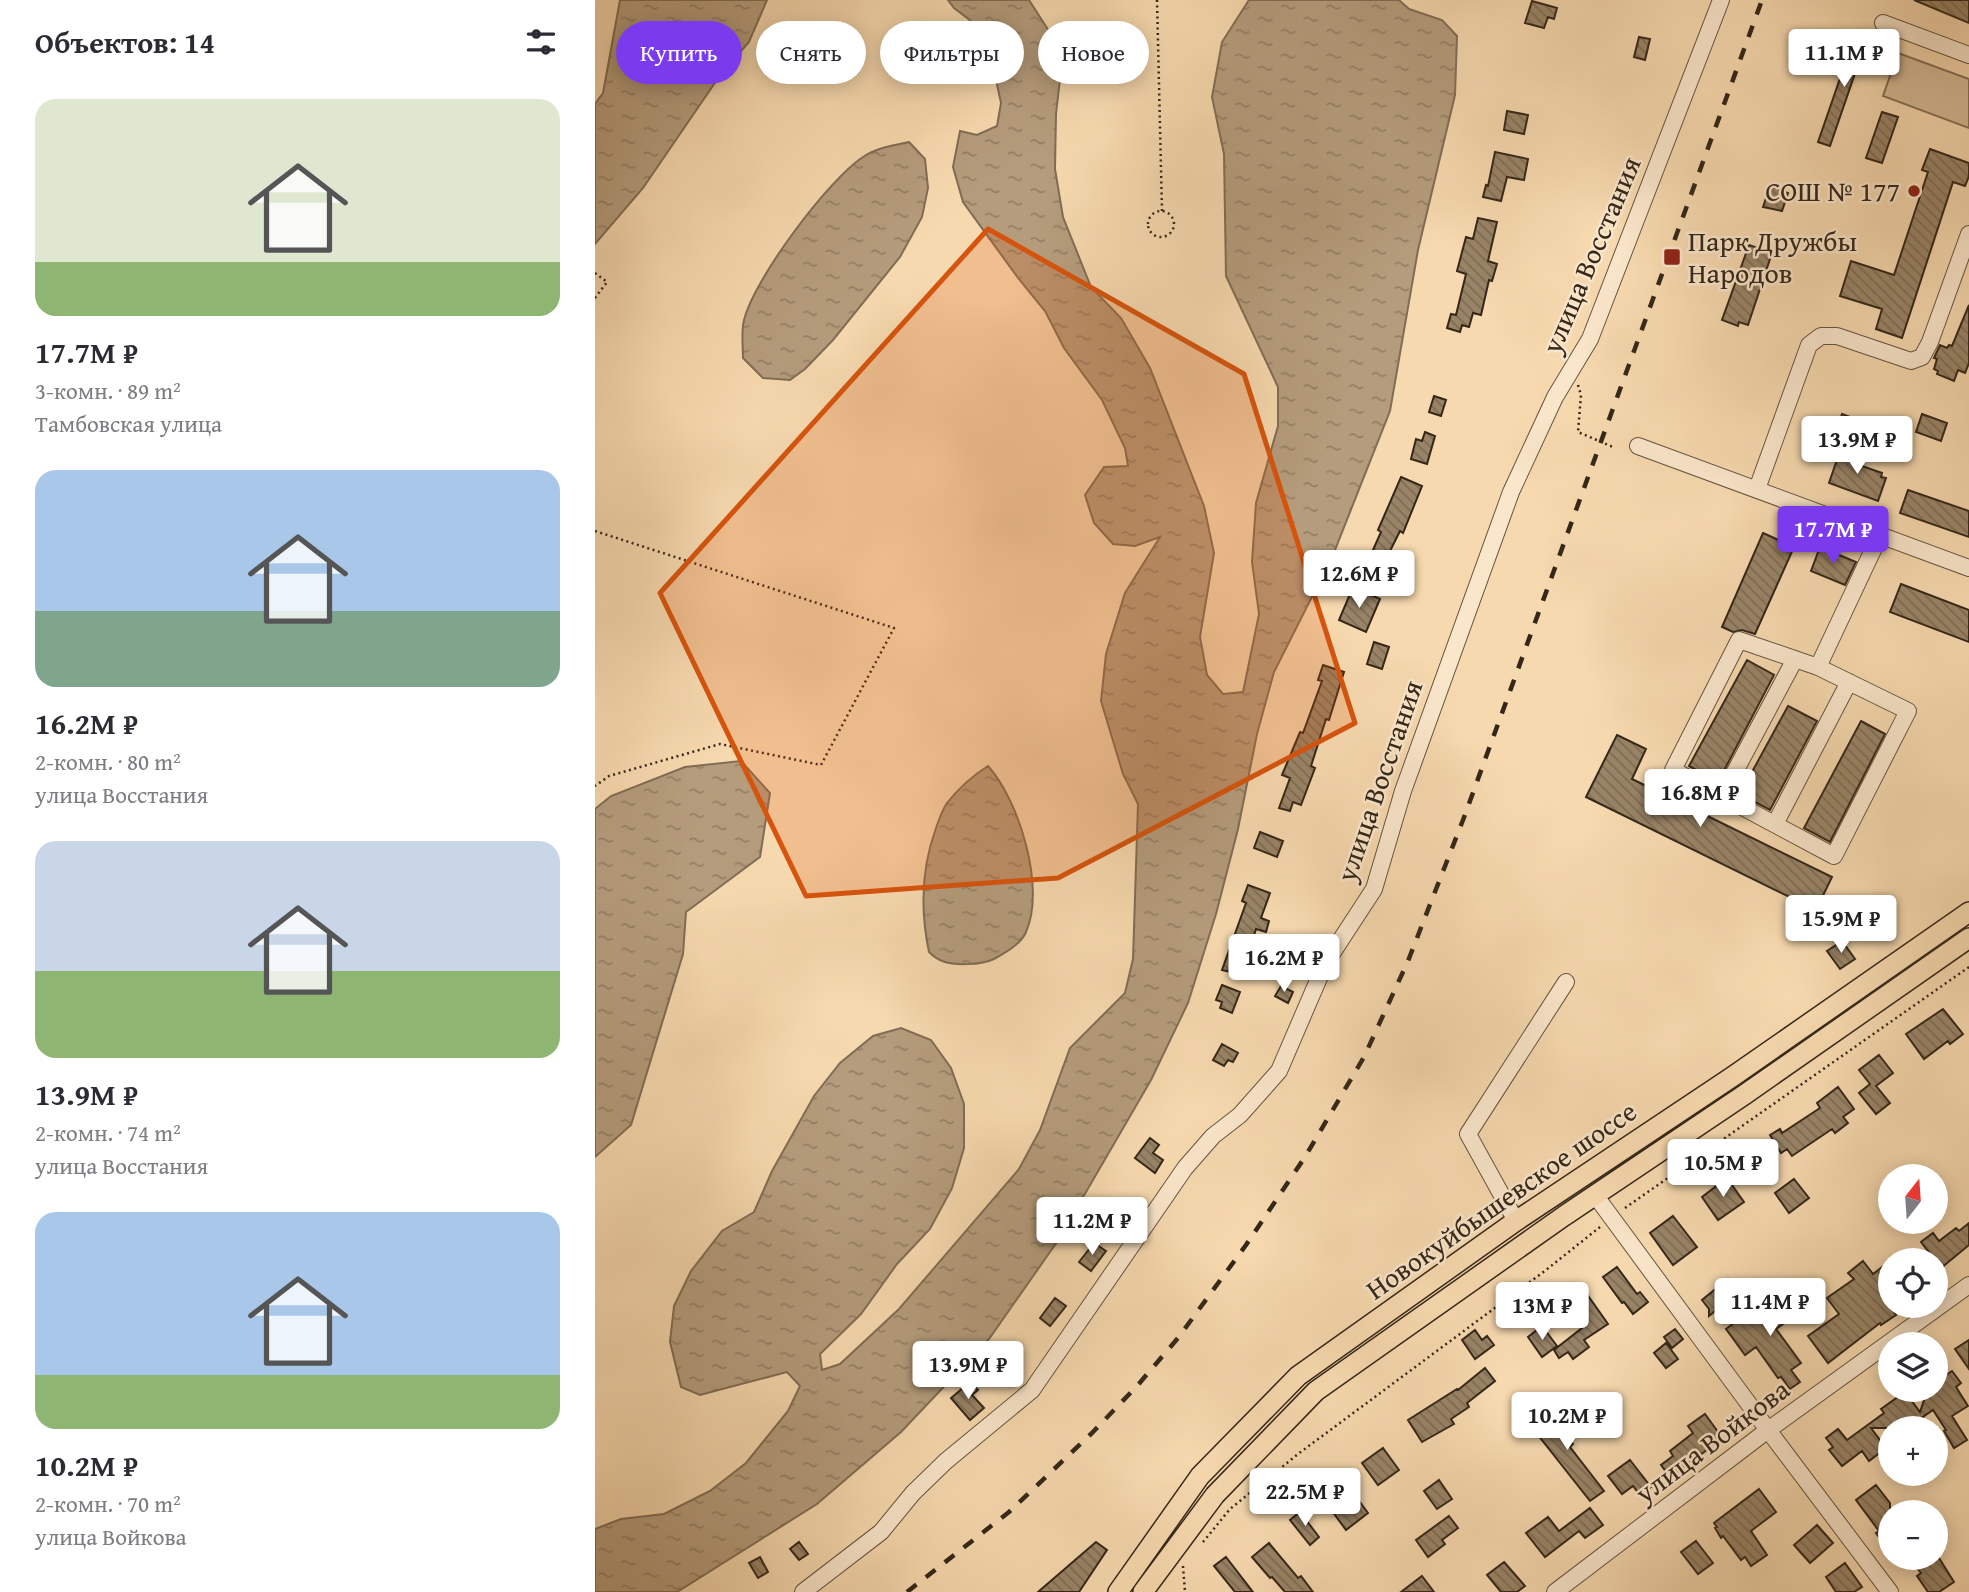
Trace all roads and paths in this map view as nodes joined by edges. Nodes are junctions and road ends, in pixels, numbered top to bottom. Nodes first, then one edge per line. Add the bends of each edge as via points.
1 (1157, 0) edge
2 (1721, 0) edge
3 (1883, 23) dead end
4 (1969, 55) edge
5 (1162, 211) junction
6 (1969, 234) edge
7 (595, 273) edge
8 (595, 299) edge
9 (1573, 369) junction
10 (1638, 446) dead end
11 (1613, 447) dead end
12 (1758, 489) junction
13 (595, 531) edge
14 (1880, 535) junction
15 (1969, 568) edge
16 (1795, 659) junction
17 (1818, 667) junction
18 (1849, 682) junction
19 (595, 786) edge
20 (1722, 796) junction
21 (1775, 824) junction
22 (1969, 912) edge
23 (1969, 938) edge
24 (1969, 967) edge
25 (1566, 982) dead end
26 (1595, 1195) junction
27 (1611, 1217) junction
28 (1516, 1221) junction
29 (1969, 1285) edge
30 (1768, 1430) junction
31 (1199, 1546) dead end
32 (1183, 1565) dead end
33 (803, 1592) edge
34 (1118, 1592) edge
35 (1143, 1592) edge
36 (1185, 1592) edge
37 (1555, 1592) edge
38 (1891, 1592) edge

1 - 5 path
2 - 9 street, улица Восстания via 1590,340
3 - 4 street
5 - 5 path via 1172,216 1173,227 1166,236 1151,231 1149,220
6 - 12 street via 1922,357 1911,361 1837,336 1821,336 1809,345
7 - 8 path via 607,282
9 - 11 path via 1581,393 1578,432
9 - 33 street, улица Восстания via 1511,492 1403,791 1374,889 1325,964 1279,1071 1185,1168 1032,1390 946,1461 881,1532
10 - 12 street
12 - 14 street
13 - 19 path via 894,628 821,765 720,744 609,776
14 - 15 street
14 - 17 street
16 - 17 street
16 - 20 street
16 - 20 street via 1739,640 1673,770
17 - 18 street
18 - 21 street
18 - 21 street via 1908,711 1834,856
20 - 21 street
22 - 28 main road, Новокуйбышевское шоссе
23 - 26 main road, Новокуйбышевское шоссе
24 - 27 path
25 - 28 street via 1468,1134
26 - 27 street
26 - 35 main road, Новокуйбышевское шоссе via 1316,1391 1215,1495
27 - 30 street
27 - 31 path via 1298,1454 1230,1509
28 - 34 main road, Новокуйбышевское шоссе via 1298,1376 1200,1476
29 - 30 street, улица Войкова
30 - 37 street, улица Войкова
30 - 38 street
32 - 36 path

